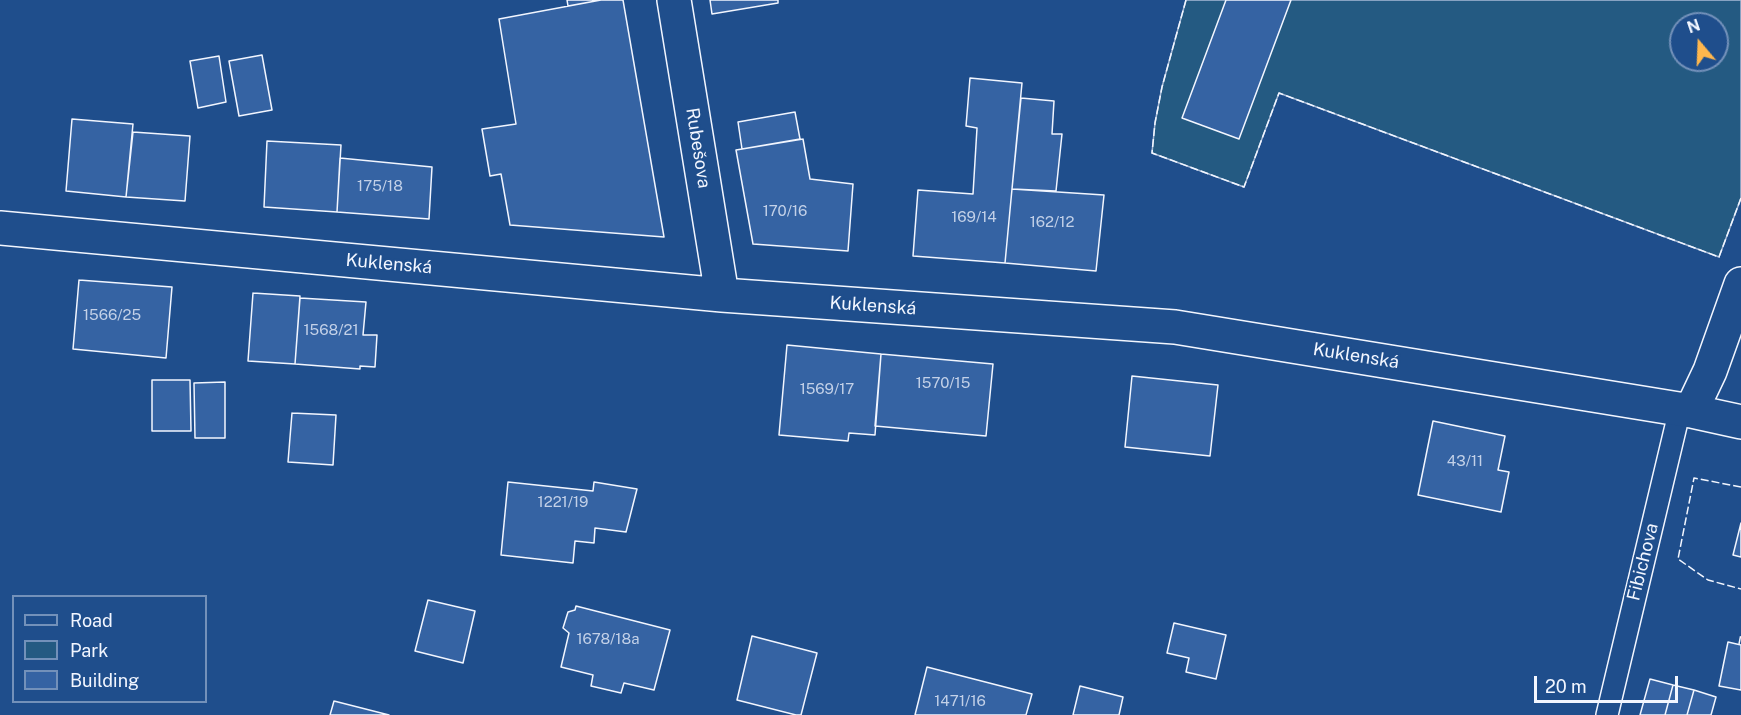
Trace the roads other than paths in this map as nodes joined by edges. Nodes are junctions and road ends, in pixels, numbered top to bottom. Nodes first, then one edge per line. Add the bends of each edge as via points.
1 (674, 0) edge
2 (0, 228) edge
3 (1741, 284) edge
4 (722, 295) junction
5 (1685, 410) junction
6 (1741, 422) edge
7 (1606, 715) edge

1 - 4 street, Rubešova
2 - 4 street, Kuklenská
3 - 5 street, Fibichova via 1710,371
4 - 5 street, Kuklenská via 1175,327
5 - 6 street, Kuklenská
5 - 7 lane, Fibichova

